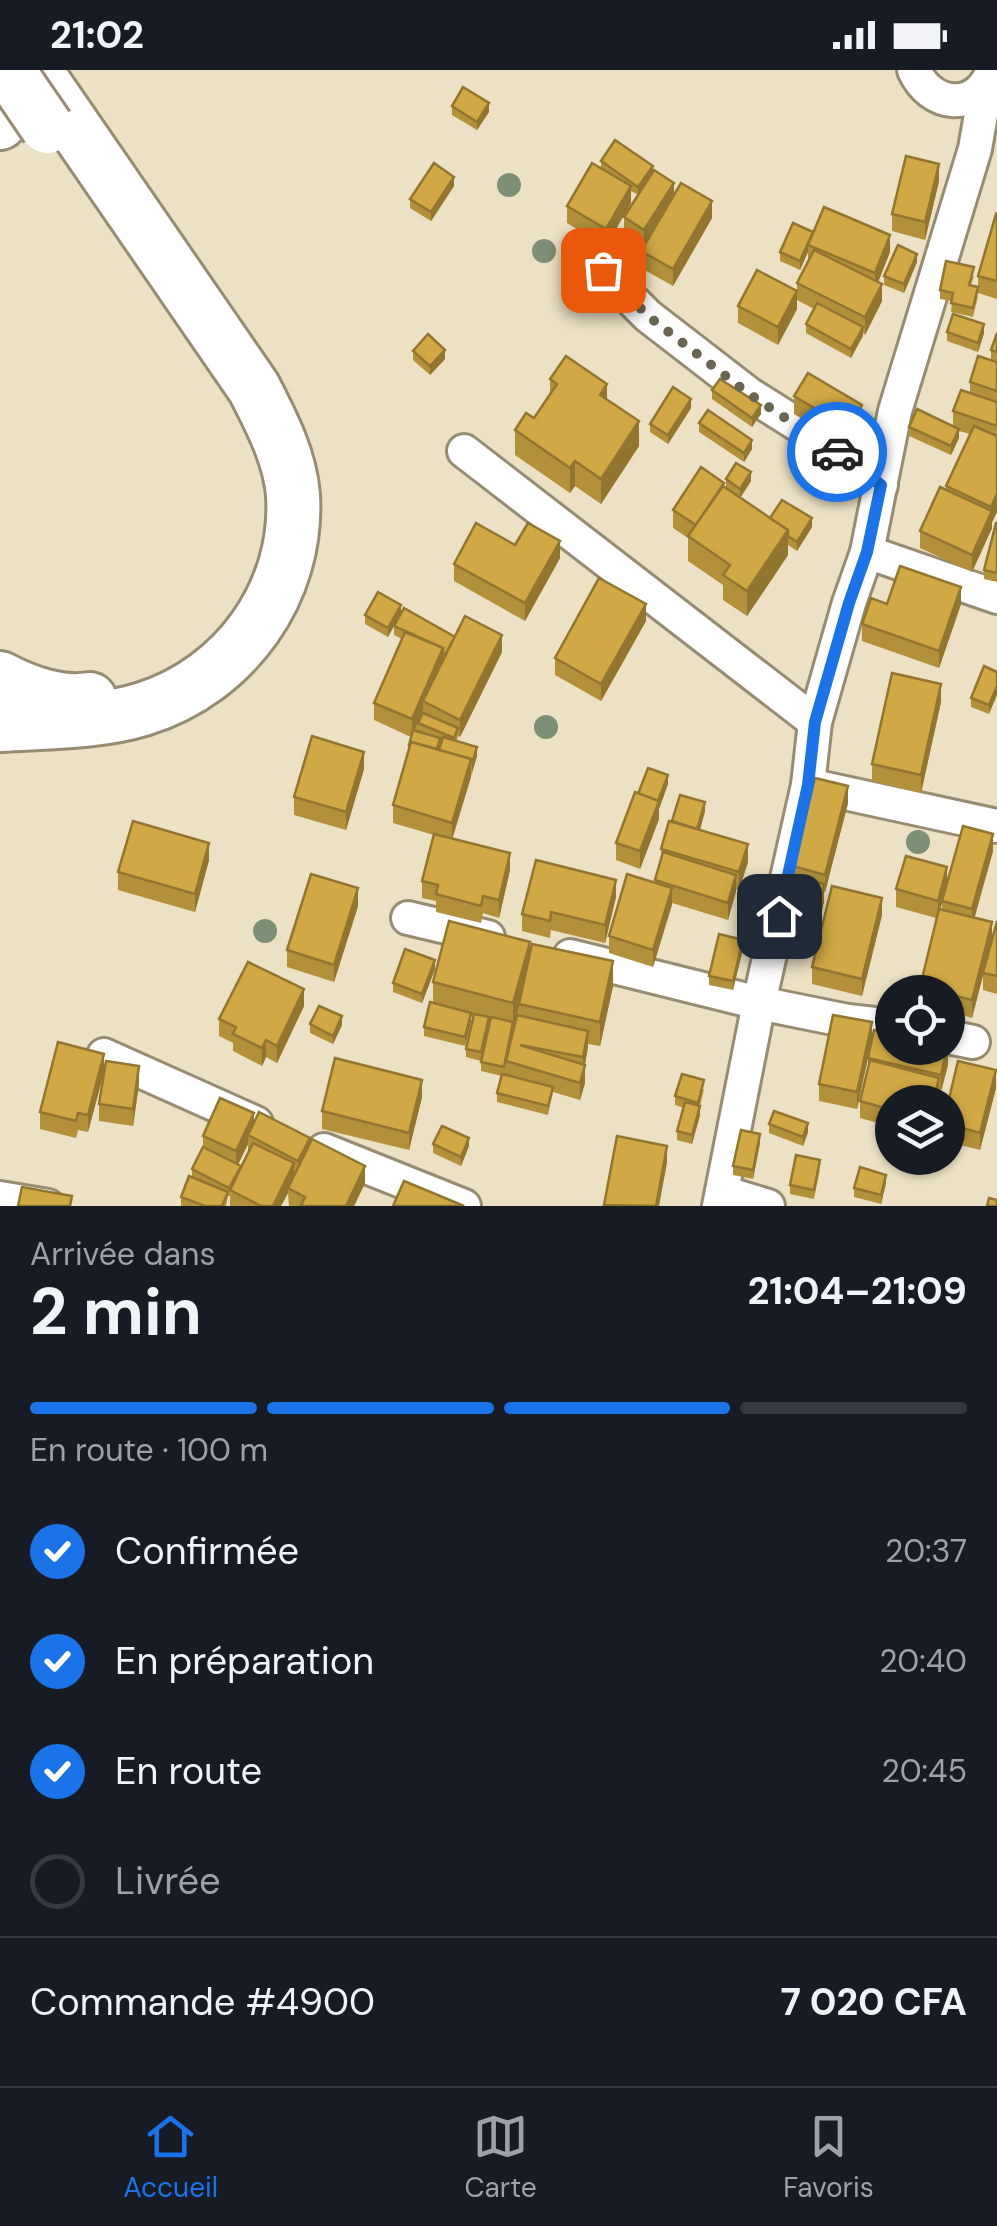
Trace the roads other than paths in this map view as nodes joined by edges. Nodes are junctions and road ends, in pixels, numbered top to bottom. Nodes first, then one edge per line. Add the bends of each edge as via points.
1 (8, 70) edge
2 (17, 70) edge
3 (914, 70) edge
4 (989, 78) edge
5 (36, 107) edge
6 (986, 151) edge
7 (580, 248) dead end
8 (464, 451) dead end
9 (881, 485) junction
10 (867, 552) junction
11 (997, 597) edge
12 (0, 678) edge
13 (71, 710) junction
14 (815, 722) junction
15 (0, 726) edge
16 (808, 785) junction
17 (997, 826) edge
18 (408, 918) dead end
19 (760, 1003) junction
20 (875, 1024) edge
21 (104, 1055) edge
22 (0, 1198) edge
23 (721, 1199) edge
24 (48, 1206) edge
25 (464, 1206) edge
26 (768, 1206) edge

1 - 5 highway, bridge
2 - 5 highway
3 - 4 street via 923,87 955,101 972,97
4 - 6 street
5 - 13 highway via 250,430 271,508 257,581 225,637 196,661 148,684
6 - 9 street via 895,411
7 - 9 street via 648,316
8 - 14 street
9 - 10 street
10 - 11 street
10 - 14 street
12 - 13 highway
13 - 15 highway
14 - 16 street
16 - 17 street
16 - 19 street
18 - 19 street
19 - 20 street
19 - 23 street
21 - 25 street
22 - 24 street
23 - 26 street

